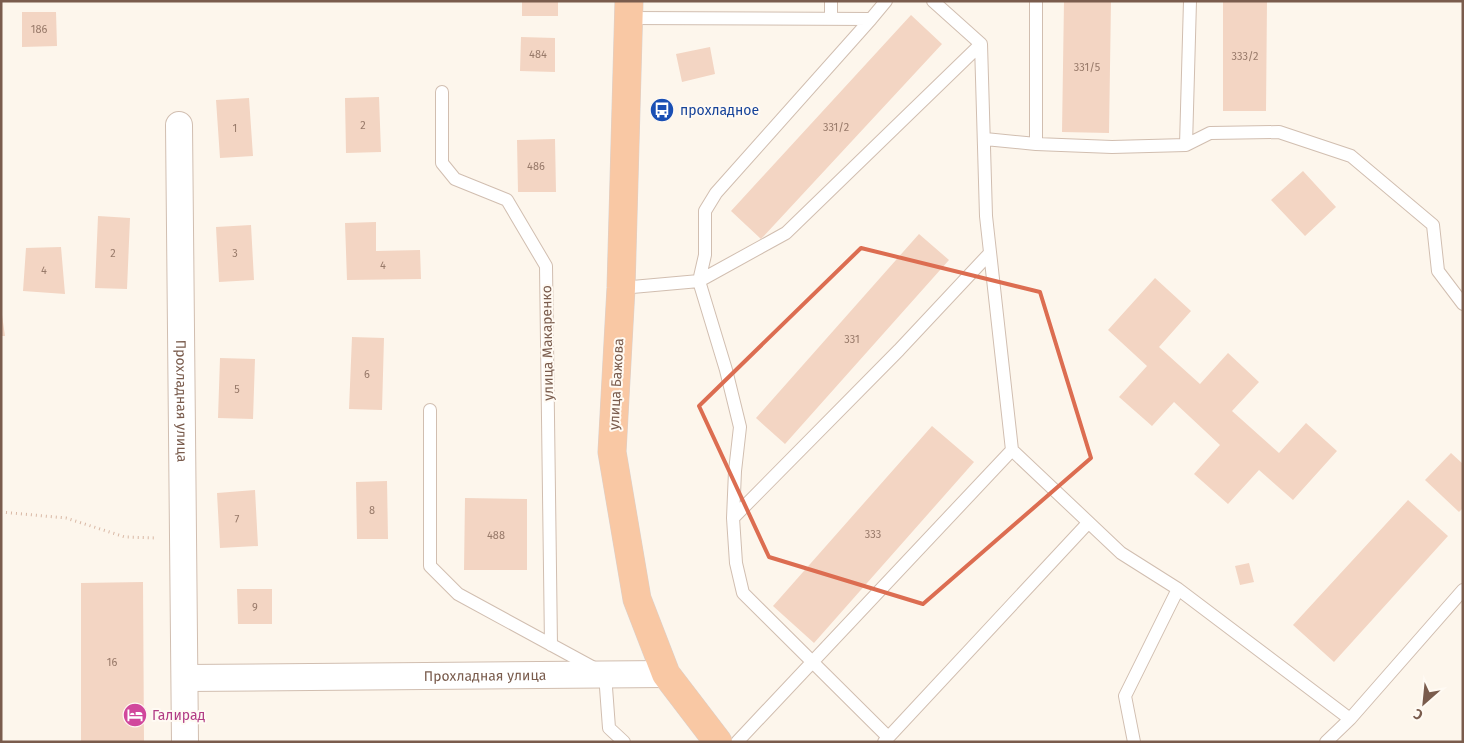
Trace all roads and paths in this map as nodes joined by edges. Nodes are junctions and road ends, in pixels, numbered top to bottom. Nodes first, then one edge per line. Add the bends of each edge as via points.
1 (831, 1) edge
2 (886, 1) edge
3 (934, 1) edge
4 (1036, 1) edge
5 (1190, 1) edge
6 (628, 10) edge
7 (831, 18) junction
8 (871, 19) junction
9 (981, 44) junction
10 (442, 92) dead end
11 (179, 125) dead end
12 (985, 139) junction
13 (1036, 144) junction
14 (1186, 145) junction
15 (990, 253) junction
16 (698, 281) junction
17 (621, 288) junction
18 (1463, 304) edge
19 (430, 410) dead end
20 (1012, 450) junction
21 (1, 512) edge
22 (734, 518) junction
23 (1088, 523) junction
24 (184, 540) junction
25 (1178, 589) junction
26 (1463, 590) edge
27 (551, 645) junction
28 (811, 661) junction
29 (605, 674) junction
30 (666, 674) junction
31 (185, 678) junction
32 (1350, 719) junction
33 (886, 739) edge
34 (1332, 739) edge
35 (185, 742) edge
36 (624, 742) edge
37 (718, 742) edge
38 (738, 742) edge
39 (1134, 742) edge

1 - 7 lane
2 - 8 lane
3 - 9 lane
4 - 13 lane
5 - 14 lane
6 - 7 lane
6 - 17 highway, улица Бажова
7 - 8 lane
8 - 16 lane via 716,193 705,211 705,255
9 - 12 lane
9 - 16 lane via 786,233
10 - 27 lane, улица Макаренко via 442,163 455,179 507,200 546,266
11 - 24 street, Прохладная улица
12 - 13 lane
12 - 15 lane
13 - 14 lane
14 - 18 lane via 1210,133 1279,132 1351,156 1433,225 1438,271
15 - 20 lane
15 - 22 lane via 900,350
16 - 17 lane
16 - 22 lane via 740,427
17 - 30 highway, улица Бажова via 612,452 637,599
19 - 27 lane via 430,566 458,594
20 - 23 lane
20 - 28 lane
21 - 24 path via 66,518 125,537
22 - 28 lane via 736,563 743,593
23 - 25 lane via 1121,553
23 - 33 lane
24 - 31 street, Прохладная улица
25 - 32 lane
25 - 39 lane via 1125,696
26 - 32 lane
27 - 29 lane
28 - 33 lane
28 - 38 lane
29 - 30 street, Прохладная улица
29 - 31 street, Прохладная улица
29 - 36 lane via 609,728
30 - 37 highway, улица Бажова
31 - 35 street, Прохладная улица
32 - 34 lane

